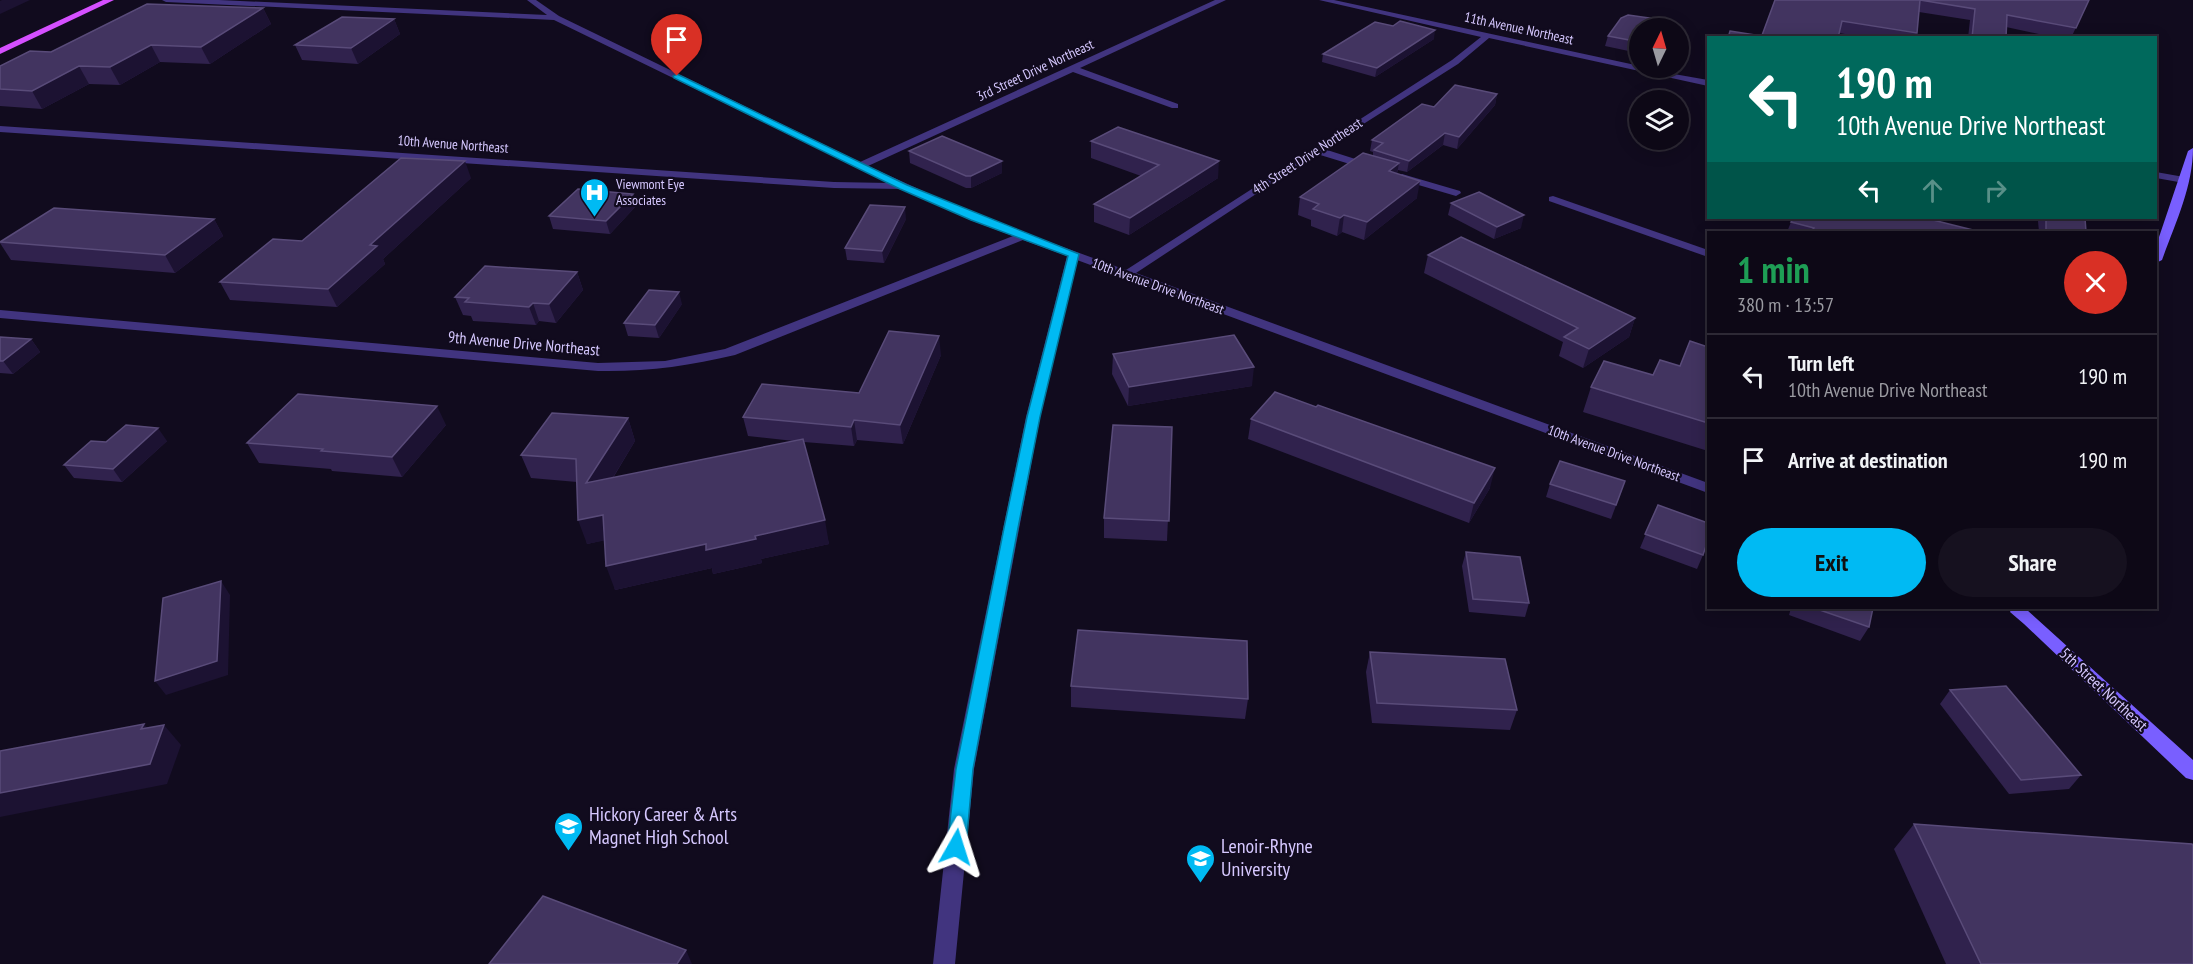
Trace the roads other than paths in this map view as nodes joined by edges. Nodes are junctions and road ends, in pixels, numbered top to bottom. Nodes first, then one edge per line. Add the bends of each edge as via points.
1 (110, 0) edge
2 (166, 0) edge
3 (531, 0) edge
4 (1222, 0) edge
5 (1323, 0) edge
6 (556, 18) junction
7 (1486, 37) junction
8 (0, 51) edge
9 (1071, 68) junction
10 (1707, 84) edge
11 (1175, 106) dead end
12 (0, 129) edge
13 (1316, 150) junction
14 (2193, 151) edge
15 (860, 166) junction
16 (2157, 175) edge
17 (2184, 180) junction
18 (904, 187) junction
19 (1456, 194) dead end
20 (1553, 199) dead end
21 (1023, 236) junction
22 (1073, 254) junction
23 (1707, 254) edge
24 (2157, 257) edge
25 (1127, 274) junction
26 (0, 314) edge
27 (1707, 488) edge
28 (2016, 609) edge
29 (2193, 772) edge
30 (944, 964) edge

1 - 8 main road
2 - 6 street
3 - 6 street
4 - 9 street, 3rd Street Drive Northeast
5 - 7 street, 11th Avenue Northeast
6 - 15 street, 10th Avenue Drive Northeast
7 - 10 street, 11th Avenue Northeast
7 - 13 street, 4th Street Drive Northeast via 1455,62
9 - 11 street
9 - 15 street, 3rd Street Drive Northeast
12 - 18 street, 10th Avenue Northeast
13 - 19 street
13 - 25 street, 4th Street Drive Northeast
14 - 17 street
15 - 18 street, 10th Avenue Drive Northeast
16 - 17 street
17 - 24 street
18 - 21 street, 10th Avenue Drive Northeast
20 - 23 street
21 - 22 street, 10th Avenue Drive Northeast
21 - 26 street, 9th Avenue Drive Northeast via 730,351 641,368
22 - 25 street, 10th Avenue Drive Northeast
22 - 30 street via 1033,417 964,769
25 - 27 street, 10th Avenue Drive Northeast
28 - 29 street, 5th Street Northeast

